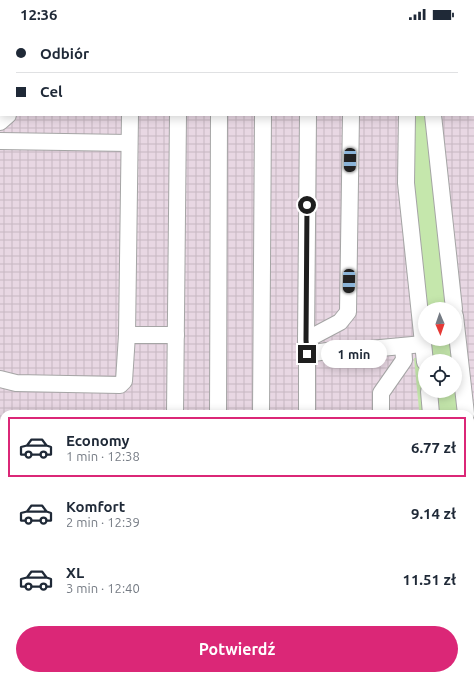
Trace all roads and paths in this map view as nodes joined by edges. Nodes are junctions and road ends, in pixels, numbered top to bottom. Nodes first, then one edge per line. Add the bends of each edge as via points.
1 (130, 116) edge
2 (178, 116) edge
3 (219, 116) edge
4 (263, 116) edge
5 (308, 116) edge
6 (351, 116) edge
7 (407, 116) edge
8 (433, 116) edge
9 (0, 141) edge
10 (129, 143) junction
11 (419, 302) edge
12 (453, 302) edge
13 (127, 335) junction
14 (176, 335) junction
15 (418, 344) edge
16 (403, 346) junction
17 (458, 346) edge
18 (306, 347) junction
19 (0, 380) edge
20 (430, 398) edge
21 (175, 410) edge
22 (218, 410) edge
23 (261, 410) edge
24 (307, 410) edge
25 (381, 410) edge
26 (431, 410) edge
27 (466, 410) edge

1 - 10 street
2 - 14 street
3 - 22 street
4 - 23 street
5 - 18 street
6 - 18 street via 348,312 340,322
7 - 11 street via 406,183
8 - 12 street
9 - 10 street
10 - 13 street
13 - 14 street
13 - 19 street via 124,382 120,384 16,383
14 - 21 street
15 - 16 street
16 - 18 street via 334,350
16 - 25 street via 404,360 381,393
17 - 27 street
18 - 24 street
20 - 26 street

